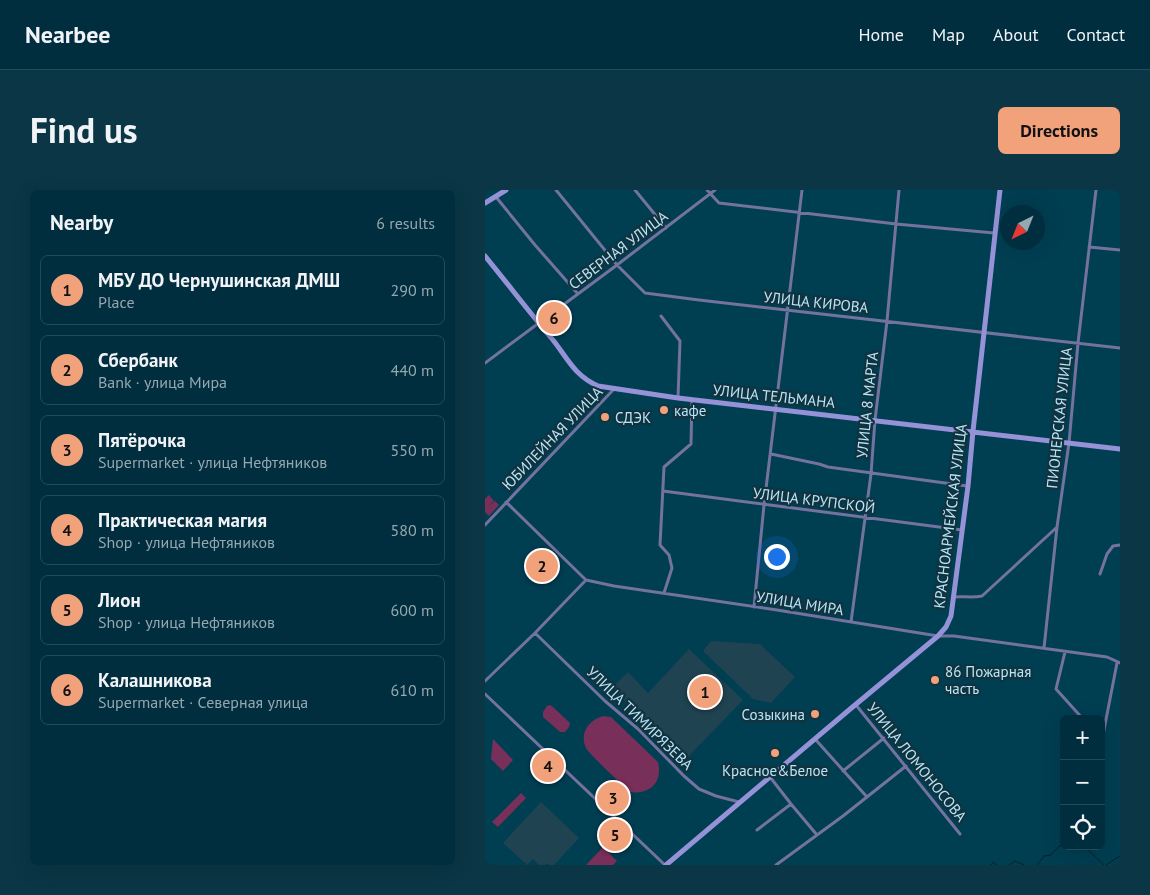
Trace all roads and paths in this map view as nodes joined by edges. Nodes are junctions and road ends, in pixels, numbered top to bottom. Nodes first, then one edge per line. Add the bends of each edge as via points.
1 (506, 190) edge
2 (555, 190) edge
3 (635, 190) edge
4 (707, 190) edge
5 (715, 190) edge
6 (802, 190) edge
7 (899, 190) edge
8 (1000, 190) edge
9 (1095, 190) edge
10 (711, 194) junction
11 (496, 196) junction
12 (485, 203) edge
13 (800, 213) junction
14 (896, 224) junction
15 (666, 228) junction
16 (995, 233) junction
17 (1089, 248) junction
18 (1120, 250) edge
19 (485, 256) edge
20 (617, 265) junction
21 (578, 294) junction
22 (787, 310) junction
23 (661, 316) dead end
24 (887, 321) junction
25 (539, 323) junction
26 (983, 332) junction
27 (1078, 343) junction
28 (1120, 348) edge
29 (485, 363) edge
30 (615, 389) junction
31 (678, 398) junction
32 (692, 399) junction
33 (775, 408) junction
34 (875, 420) junction
35 (973, 431) junction
36 (1069, 443) junction
37 (1120, 449) edge
38 (771, 454) junction
39 (871, 474) junction
40 (968, 486) junction
41 (663, 491) junction
42 (506, 502) junction
43 (764, 505) junction
44 (865, 518) junction
45 (485, 525) edge
46 (1057, 527) junction
47 (963, 530) junction
48 (1120, 545) edge
49 (1100, 574) dead end
50 (586, 580) junction
51 (664, 594) junction
52 (953, 597) junction
53 (753, 607) junction
54 (851, 622) junction
55 (535, 634) junction
56 (938, 636) junction
57 (1044, 648) junction
58 (1065, 652) junction
59 (1118, 663) edge
60 (485, 681) edge
61 (485, 694) edge
62 (855, 704) junction
63 (1079, 715) edge
64 (1105, 722) edge
65 (884, 738) junction
66 (815, 739) junction
67 (907, 766) junction
68 (843, 771) junction
69 (771, 777) junction
70 (867, 797) junction
71 (740, 802) junction
72 (791, 804) junction
73 (757, 830) dead end
74 (960, 834) dead end
75 (817, 835) junction
76 (665, 865) edge
77 (776, 865) edge

1 - 11 street
2 - 20 street, УЛИЦА КИРОВА
3 - 15 street
4 - 10 street
5 - 10 street, СЕВЕРНАЯ УЛИЦА
6 - 13 street
7 - 14 street, УЛИЦА 8 МАРТА
8 - 16 street, КРАСНОАРМЕЙСКАЯ УЛИЦА
9 - 17 street, ПИОНЕРСКАЯ УЛИЦА
10 - 13 street via 719,203
10 - 15 street, СЕВЕРНАЯ УЛИЦА
11 - 12 street
11 - 21 street
13 - 14 street
13 - 22 street
14 - 16 street
14 - 24 street, УЛИЦА 8 МАРТА
15 - 20 street, СЕВЕРНАЯ УЛИЦА
16 - 26 street, КРАСНОАРМЕЙСКАЯ УЛИЦА
17 - 18 street
17 - 27 street, ПИОНЕРСКАЯ УЛИЦА
19 - 25 street, УЛИЦА ТЕЛЬМАНА
20 - 21 street, СЕВЕРНАЯ УЛИЦА
20 - 22 street, УЛИЦА КИРОВА via 645,293
21 - 25 street, СЕВЕРНАЯ УЛИЦА
22 - 24 street, УЛИЦА КИРОВА
22 - 33 street
23 - 31 street via 680,341
24 - 26 street, УЛИЦА КИРОВА
24 - 34 street, УЛИЦА 8 МАРТА
25 - 29 street, СЕВЕРНАЯ УЛИЦА
25 - 30 street, УЛИЦА ТЕЛЬМАНА via 577,372 598,386
26 - 27 street, УЛИЦА КИРОВА
26 - 35 street, КРАСНОАРМЕЙСКАЯ УЛИЦА
27 - 28 street, УЛИЦА КИРОВА
27 - 36 street, ПИОНЕРСКАЯ УЛИЦА
30 - 31 street, УЛИЦА ТЕЛЬМАНА
30 - 42 street, ЮБИЛЕЙНАЯ УЛИЦА
31 - 32 street, УЛИЦА ТЕЛЬМАНА
32 - 33 street, УЛИЦА ТЕЛЬМАНА
32 - 41 street via 691,444 664,467
33 - 34 street, УЛИЦА ТЕЛЬМАНА
33 - 38 street
34 - 35 street, УЛИЦА ТЕЛЬМАНА
34 - 39 street, УЛИЦА 8 МАРТА
35 - 36 street, УЛИЦА ТЕЛЬМАНА
35 - 40 street, КРАСНОАРМЕЙСКАЯ УЛИЦА
36 - 37 street, УЛИЦА ТЕЛЬМАНА
36 - 46 street, ПИОНЕРСКАЯ УЛИЦА
38 - 39 street via 828,468
38 - 43 street
39 - 40 street
39 - 44 street, УЛИЦА 8 МАРТА
40 - 47 street, КРАСНОАРМЕЙСКАЯ УЛИЦА
41 - 43 street, УЛИЦА КРУПСКОЙ
41 - 51 street via 660,545 669,555 672,568
42 - 45 street, ЮБИЛЕЙНАЯ УЛИЦА
42 - 50 street
43 - 44 street, УЛИЦА КРУПСКОЙ
43 - 53 street
44 - 47 street, УЛИЦА КРУПСКОЙ
44 - 54 street, УЛИЦА 8 МАРТА
46 - 52 street via 982,596
46 - 57 street, ПИОНЕРСКАЯ УЛИЦА
47 - 52 street, КРАСНОАРМЕЙСКАЯ УЛИЦА
48 - 49 street via 1113,546 1107,554
50 - 51 street, УЛИЦА МИРА
50 - 55 street
51 - 53 street, УЛИЦА МИРА
52 - 56 street, КРАСНОАРМЕЙСКАЯ УЛИЦА via 951,616
53 - 54 street, УЛИЦА МИРА
54 - 56 street, УЛИЦА МИРА
55 - 60 street
55 - 71 street, УЛИЦА ТИМИРЯЗЕВА via 699,789
56 - 57 street, УЛИЦА МИРА
56 - 62 street, КРАСНОАРМЕЙСКАЯ УЛИЦА
57 - 58 street, УЛИЦА МИРА
58 - 59 street, УЛИЦА МИРА via 1107,657
58 - 63 street via 1056,689
59 - 64 street
61 - 76 street
62 - 65 street, УЛИЦА ЛОМОНОСОВА
62 - 66 street, КРАСНОАРМЕЙСКАЯ УЛИЦА
65 - 67 street, УЛИЦА ЛОМОНОСОВА
65 - 68 street
66 - 68 street
66 - 69 street, КРАСНОАРМЕЙСКАЯ УЛИЦА
67 - 70 street
67 - 74 street, УЛИЦА ЛОМОНОСОВА
68 - 70 street
69 - 71 street, КРАСНОАРМЕЙСКАЯ УЛИЦА
69 - 72 street
70 - 75 street
71 - 76 street, КРАСНОАРМЕЙСКАЯ УЛИЦА
72 - 73 street
72 - 75 street
75 - 77 street

